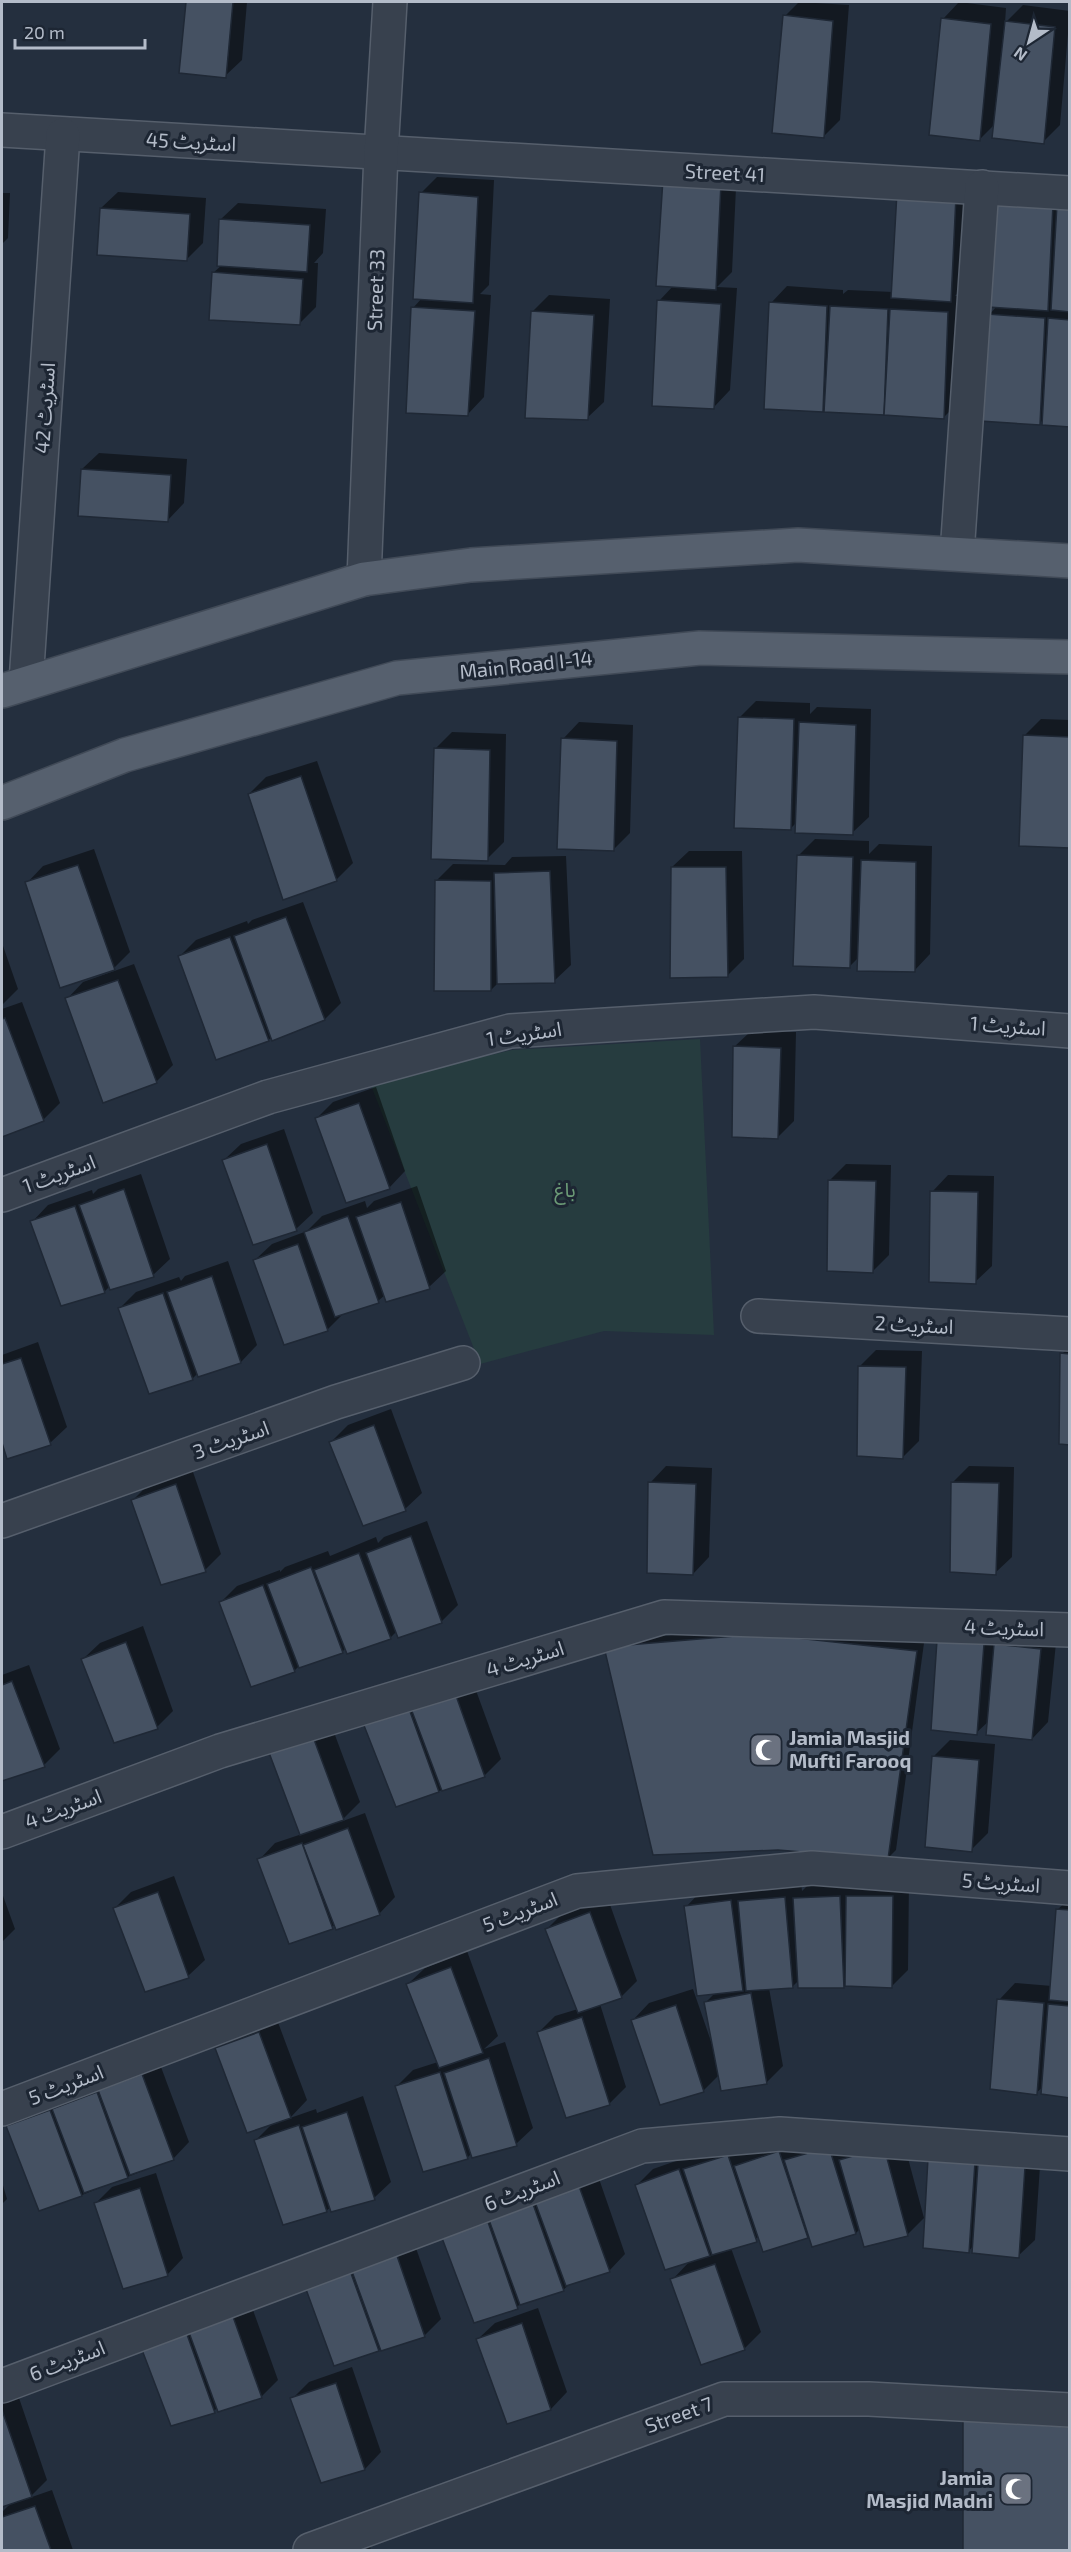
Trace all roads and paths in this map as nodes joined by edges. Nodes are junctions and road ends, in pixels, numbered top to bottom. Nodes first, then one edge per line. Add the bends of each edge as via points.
1 (390, 2) edge
2 (2, 130) edge
3 (63, 135) junction
4 (381, 153) junction
5 (982, 187) junction
6 (1070, 193) edge
7 (957, 554) junction
8 (1070, 561) edge
9 (364, 579) junction
10 (1070, 657) edge
11 (14, 686) edge
12 (2, 803) edge
13 (1070, 1031) edge
14 (2, 1195) edge
15 (758, 1316) dead end
16 (1070, 1334) edge
17 (463, 1364) dead end
18 (2, 1521) edge
19 (1070, 1630) edge
20 (2, 1832) edge
21 (1070, 1888) edge
22 (2, 2109) edge
23 (1070, 2154) edge
24 (2, 2386) edge
25 (1070, 2410) edge
26 (362, 2541) edge
27 (310, 2550) edge

1 - 4 street, Street 33
2 - 3 street, اسٹریٹ 45
3 - 4 street, اسٹریٹ 45
3 - 11 street, اسٹریٹ 42
4 - 5 street, Street 41
4 - 9 street, Street 33
5 - 6 street, Street 41
5 - 7 street
7 - 8 main road
7 - 9 main road via 798,545 471,565
9 - 11 main road
10 - 12 main road, Main Road I-14 via 700,648 397,678 125,755
13 - 14 street, اسٹریٹ 1 via 814,1012 510,1031 268,1097
15 - 16 street, اسٹریٹ 2
17 - 18 street, اسٹریٹ 3 via 336,1402
19 - 20 street, اسٹریٹ 4 via 664,1617 220,1751
21 - 22 street, اسٹریٹ 5 via 812,1868 577,1891
23 - 24 street, اسٹریٹ 6 via 780,2134 642,2146
25 - 26 street, Street 7 via 868,2399 724,2399
26 - 27 street, Street 7

